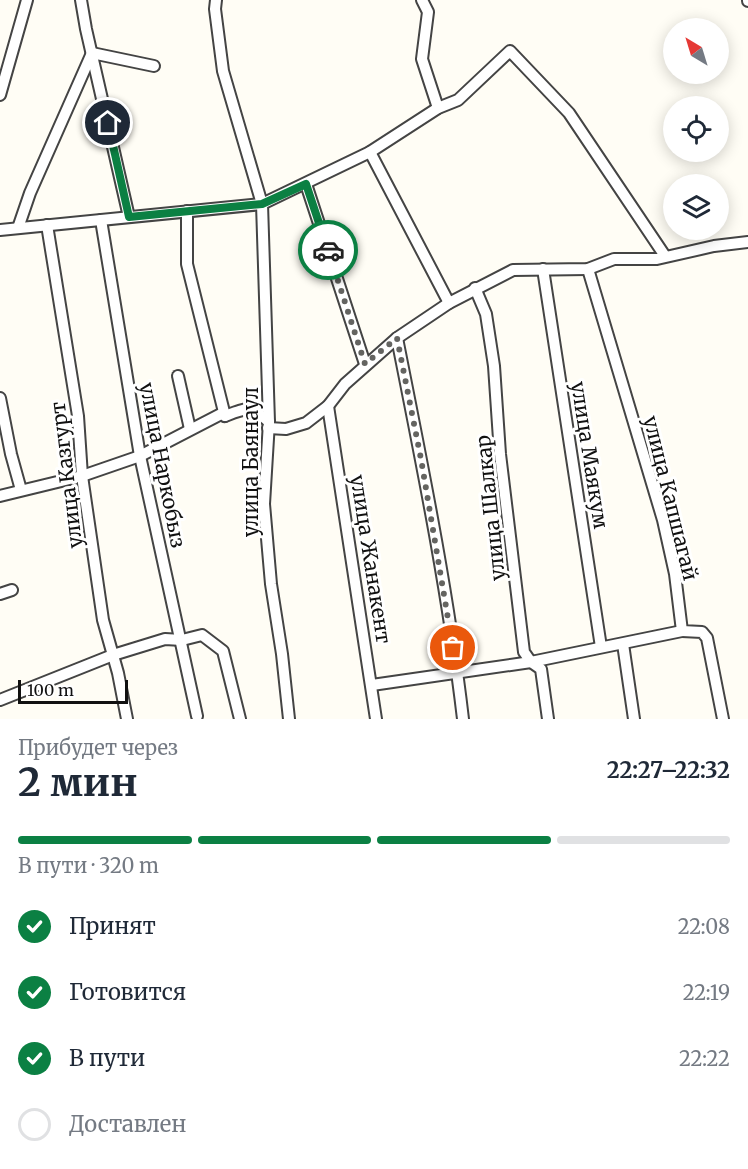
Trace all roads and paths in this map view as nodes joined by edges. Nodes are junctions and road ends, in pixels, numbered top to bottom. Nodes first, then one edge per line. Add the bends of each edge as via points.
1 (27, 0) edge
2 (81, 0) edge
3 (216, 0) edge
4 (422, 0) edge
5 (92, 53) junction
6 (154, 66) dead end
7 (0, 95) edge
8 (438, 108) junction
9 (370, 152) junction
10 (306, 184) junction
11 (262, 204) junction
12 (187, 211) junction
13 (129, 217) junction
14 (101, 220) junction
15 (47, 225) junction
16 (18, 228) junction
17 (0, 230) edge
18 (748, 242) edge
19 (665, 256) junction
20 (543, 269) junction
21 (588, 269) junction
22 (475, 288) junction
23 (449, 303) junction
24 (397, 338) junction
25 (365, 364) junction
26 (178, 376) dead end
27 (0, 398) edge
28 (328, 406) junction
29 (225, 416) junction
30 (268, 425) junction
31 (190, 429) junction
32 (140, 456) junction
33 (82, 476) junction
34 (21, 490) junction
35 (0, 496) edge
36 (12, 590) dead end
37 (0, 594) edge
38 (682, 632) junction
39 (182, 639) junction
40 (623, 644) junction
41 (601, 647) junction
42 (113, 655) junction
43 (531, 662) junction
44 (457, 672) junction
45 (372, 685) junction
46 (0, 700) edge
47 (197, 716) dead end
48 (127, 719) edge
49 (240, 719) edge
50 (289, 719) edge
51 (376, 719) edge
52 (463, 719) edge
53 (548, 719) edge
54 (634, 719) edge
55 (723, 719) edge

1 - 7 street
2 - 5 street
3 - 11 street, улица Баянаул via 224,71
4 - 8 street via 428,12 422,59
5 - 6 street
5 - 13 street
5 - 16 street
8 - 9 street
8 - 19 street via 458,100 510,51 569,113
9 - 10 street
9 - 23 street
10 - 11 street
10 - 25 street
11 - 12 street
11 - 30 street, улица Баянаул
12 - 13 street
12 - 29 street via 187,264
13 - 14 street
14 - 15 street
14 - 32 street, улица Наркобыз
15 - 16 street
15 - 33 street, улица Казгурт via 78,416
16 - 17 street
18 - 19 street
19 - 21 street via 614,260
20 - 21 street
20 - 22 street via 513,270
20 - 41 street, улица Маякум
21 - 38 street, улица Капшагай via 663,520
22 - 23 street
22 - 43 street, улица Шалкар via 486,314 494,366 500,454 524,652
23 - 24 street
24 - 25 street
24 - 44 street
25 - 28 street
26 - 31 street
27 - 34 street
28 - 30 street via 306,423 286,429
28 - 45 street, улица Жанакент
29 - 30 street via 244,409 258,411
29 - 31 street via 224,413
30 - 50 street, улица Баянаул via 264,504
31 - 32 street
32 - 33 street
32 - 39 street, улица Наркобыз
33 - 34 street
33 - 42 street, улица Казгурт via 103,620
34 - 35 street
36 - 37 street
38 - 40 street
38 - 55 street via 702,632 707,638
39 - 42 street via 165,639
39 - 47 street, улица Наркобыз
39 - 49 street via 202,635 223,651
40 - 41 street
40 - 54 street
41 - 43 street
42 - 46 street
42 - 48 street, улица Казгурт
43 - 44 street
43 - 53 street, улица Шалкар via 541,669
44 - 45 street
44 - 52 street
45 - 51 street, улица Жанакент

